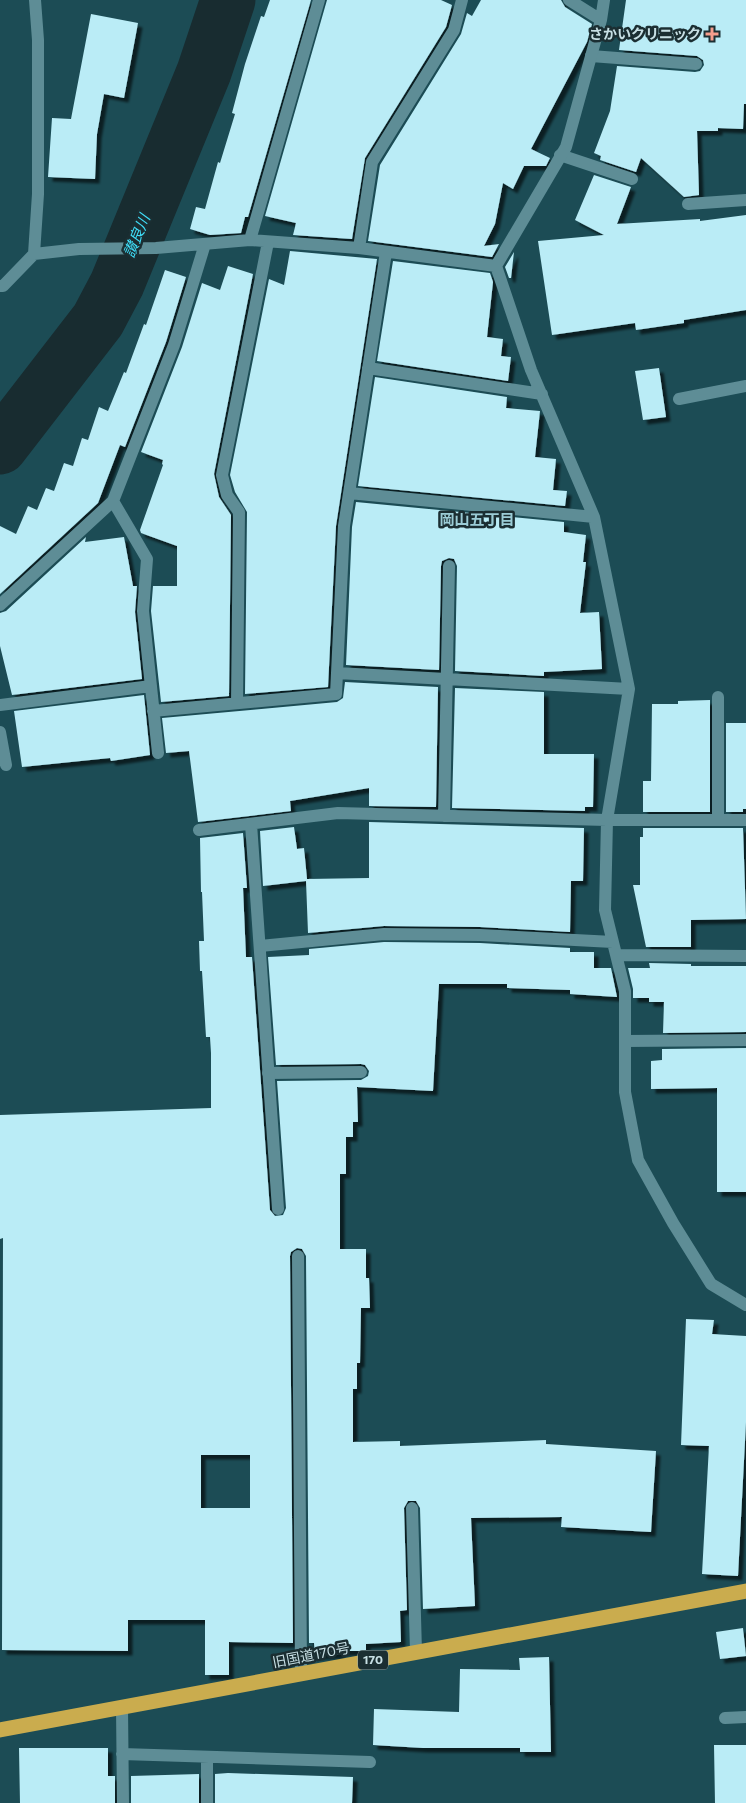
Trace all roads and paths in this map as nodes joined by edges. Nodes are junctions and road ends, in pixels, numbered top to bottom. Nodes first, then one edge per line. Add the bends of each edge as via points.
1 (35, 0) edge
2 (319, 0) edge
3 (462, 0) edge
4 (569, 0) edge
5 (604, 0) edge
6 (602, 20) junction
7 (591, 56) junction
8 (696, 64) dead end
9 (560, 156) junction
10 (632, 179) dead end
11 (746, 200) edge
12 (688, 204) dead end
13 (250, 240) junction
14 (268, 242) junction
15 (205, 244) junction
16 (359, 248) junction
17 (386, 252) junction
18 (34, 254) junction
19 (496, 266) junction
20 (0, 286) edge
21 (368, 368) junction
22 (746, 386) edge
23 (542, 394) junction
24 (679, 399) dead end
25 (349, 493) junction
26 (113, 502) junction
27 (594, 517) junction
28 (449, 566) dead end
29 (0, 605) edge
30 (337, 673) junction
31 (447, 679) junction
32 (151, 686) junction
33 (629, 689) junction
34 (718, 697) dead end
35 (237, 703) junction
36 (0, 705) edge
37 (153, 711) junction
38 (0, 732) edge
39 (158, 752) dead end
40 (6, 765) dead end
41 (444, 816) junction
42 (607, 820) junction
43 (718, 820) junction
44 (746, 820) edge
45 (251, 824) junction
46 (199, 830) dead end
47 (613, 942) junction
48 (260, 946) junction
49 (616, 955) junction
50 (746, 956) edge
51 (746, 1040) edge
52 (625, 1041) junction
53 (361, 1072) dead end
54 (268, 1073) junction
55 (278, 1209) dead end
56 (298, 1256) dead end
57 (746, 1305) edge
58 (412, 1508) dead end
59 (746, 1591) edge
60 (416, 1652) junction
61 (301, 1673) junction
62 (122, 1707) junction
63 (746, 1717) edge
64 (725, 1718) dead end
65 (0, 1730) edge
66 (122, 1754) junction
67 (207, 1757) junction
68 (370, 1762) dead end
69 (123, 1803) edge
70 (207, 1803) edge

1 - 18 street via 38,194
2 - 13 street
3 - 16 street via 454,30 372,162
4 - 6 street
5 - 6 street
6 - 7 street
7 - 8 street
7 - 9 street via 566,147
9 - 10 street
9 - 19 street
11 - 12 street
13 - 14 street
13 - 15 street
14 - 16 street
14 - 35 street via 222,475 227,495 238,512
15 - 18 street
15 - 26 street via 174,345
16 - 17 street
17 - 19 street
17 - 21 street
18 - 20 street
19 - 23 street via 530,370
21 - 23 street
21 - 25 street
22 - 24 street
23 - 27 street
25 - 27 street
25 - 30 street via 344,526
26 - 29 street
26 - 32 street via 147,559 143,611
27 - 33 street
28 - 31 street
30 - 31 street
30 - 35 street via 336,694
31 - 33 street
31 - 41 street
32 - 36 street
32 - 37 street
33 - 42 street
34 - 43 street
35 - 37 street
37 - 39 street
38 - 40 street
41 - 42 street
41 - 45 street via 338,813
42 - 43 street
42 - 47 street via 605,910
43 - 44 street
45 - 46 street
45 - 48 street
47 - 48 street via 384,934
47 - 49 street
48 - 54 street
49 - 50 street
49 - 52 street via 625,991
51 - 52 street
52 - 57 street via 625,1092 638,1160 712,1284
53 - 54 street
54 - 55 street
56 - 61 street
58 - 60 street
59 - 60 highway, 旧国道170号 / 170
60 - 61 highway, 旧国道170号 / 170
61 - 62 highway, 旧国道170号 / 170
62 - 65 highway, 旧国道170号 / 170
62 - 66 street
63 - 64 street
66 - 67 street
66 - 69 street
67 - 68 street
67 - 70 street

